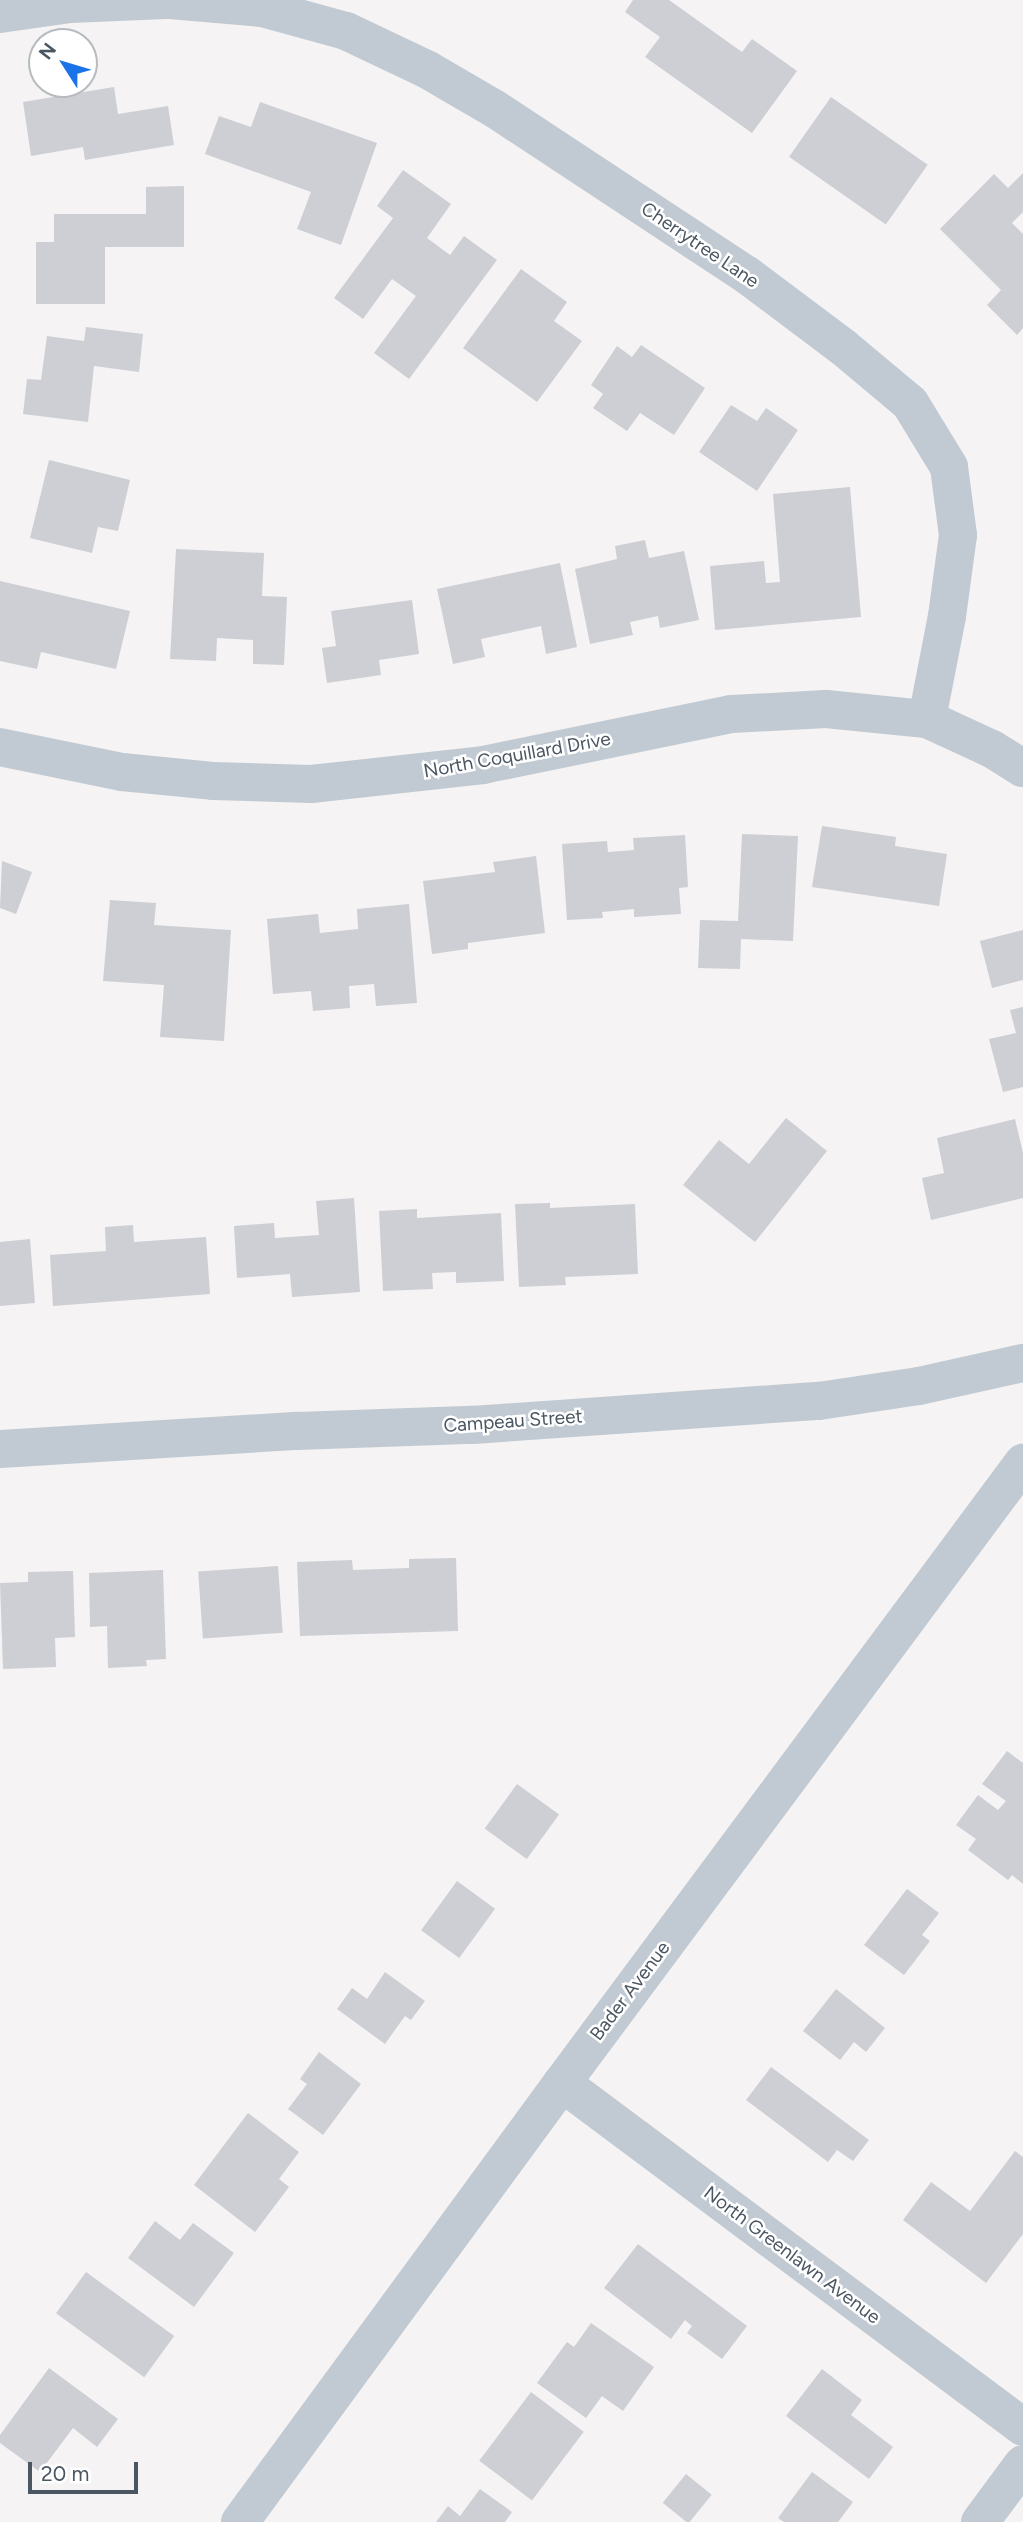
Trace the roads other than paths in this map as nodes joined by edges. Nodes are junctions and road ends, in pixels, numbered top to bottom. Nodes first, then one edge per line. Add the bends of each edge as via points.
1 (168, 0) edge
2 (0, 14) edge
3 (927, 719) junction
4 (0, 747) edge
5 (1023, 768) edge
6 (1023, 1363) edge
7 (0, 1448) edge
8 (1023, 1463) edge
9 (562, 2083) junction
10 (1023, 2427) edge
11 (1023, 2464) edge
12 (240, 2522) edge
13 (980, 2522) edge

1 - 2 street, Cherrytree Lane via 70,4
1 - 3 street, Cherrytree Lane via 262,8 346,31 428,70 747,275 911,403 949,467 958,536
3 - 4 street, North Coquillard Drive via 826,709 732,714 483,765 311,784 213,782 122,772
3 - 5 street, North Coquillard Drive
6 - 7 street, Campeau Street via 919,1386 819,1401 473,1425
8 - 9 street, Bader Avenue
9 - 10 street, North Greenlawn Avenue
9 - 12 street, Bader Avenue
11 - 13 street

